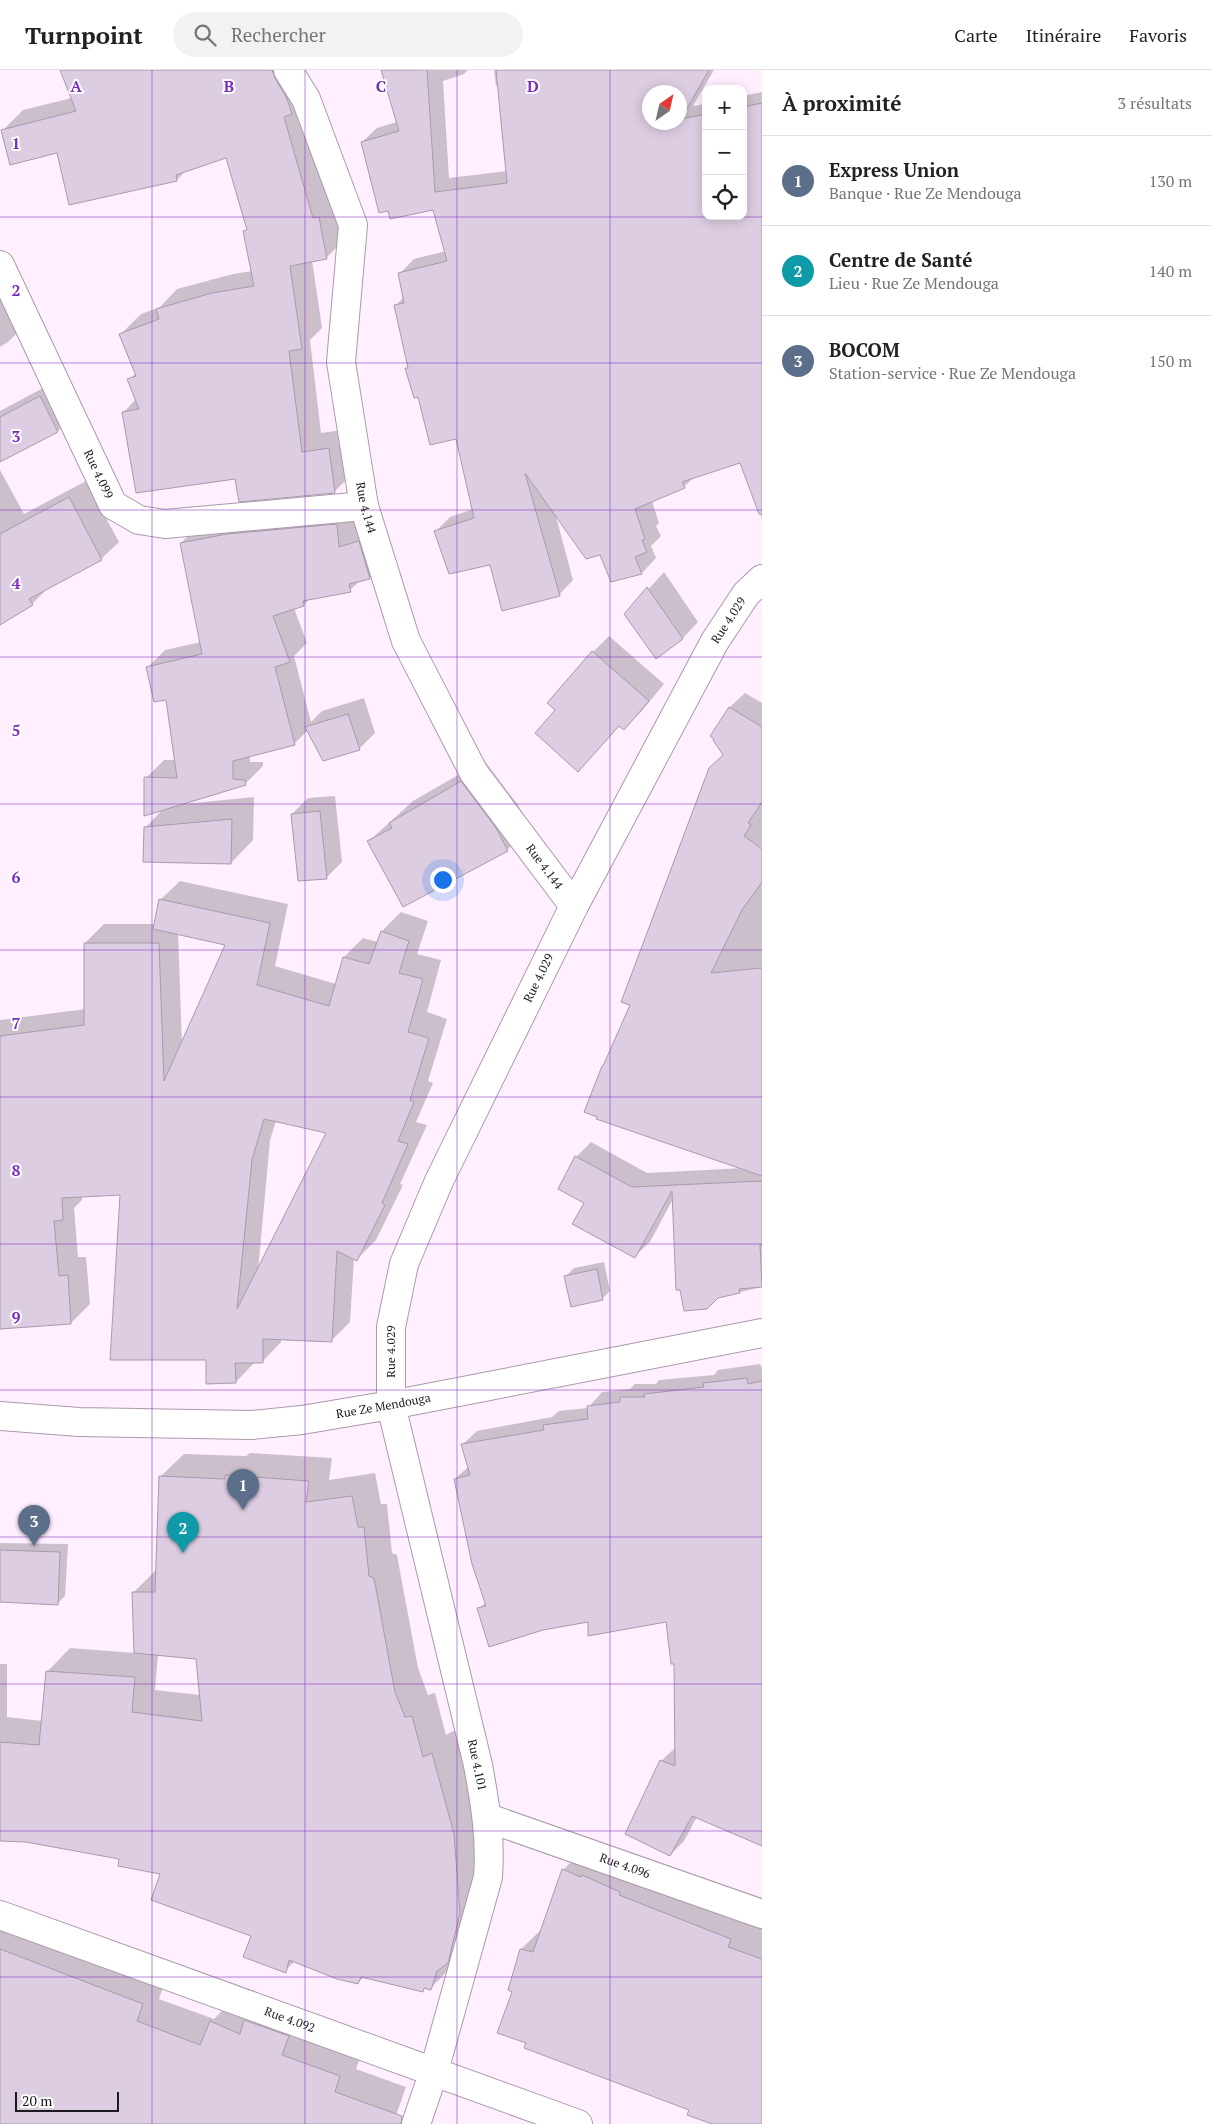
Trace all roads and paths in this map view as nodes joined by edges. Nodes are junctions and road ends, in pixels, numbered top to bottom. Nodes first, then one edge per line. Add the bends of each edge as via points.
1 (288, 70) edge
2 (0, 265) edge
3 (364, 506) junction
4 (762, 578) edge
5 (574, 906) junction
6 (762, 1332) edge
7 (391, 1405) junction
8 (0, 1416) edge
9 (488, 1818) junction
10 (762, 1914) edge
11 (0, 1915) edge
12 (434, 2071) junction
13 (416, 2124) edge
14 (578, 2124) edge

1 - 3 street, Rue 4.144 via 306,99 353,225 341,362
2 - 3 street, Rue 4.099 via 113,505 139,520 166,524
3 - 5 street, Rue 4.144 via 406,641 470,764
4 - 5 street, Rue 4.029 via 746,594 715,640
5 - 7 street, Rue 4.029 via 439,1182 404,1264 391,1327
6 - 7 street, Rue Ze Mendouga
7 - 8 street, Rue Ze Mendouga via 252,1425 79,1422
7 - 9 street, Rue 4.101
9 - 10 street, Rue 4.096
9 - 12 street, Rue 4.101 via 488,1877
11 - 12 street, Rue 4.092
12 - 13 street, Rue 4.101
12 - 14 street, Rue 4.092

